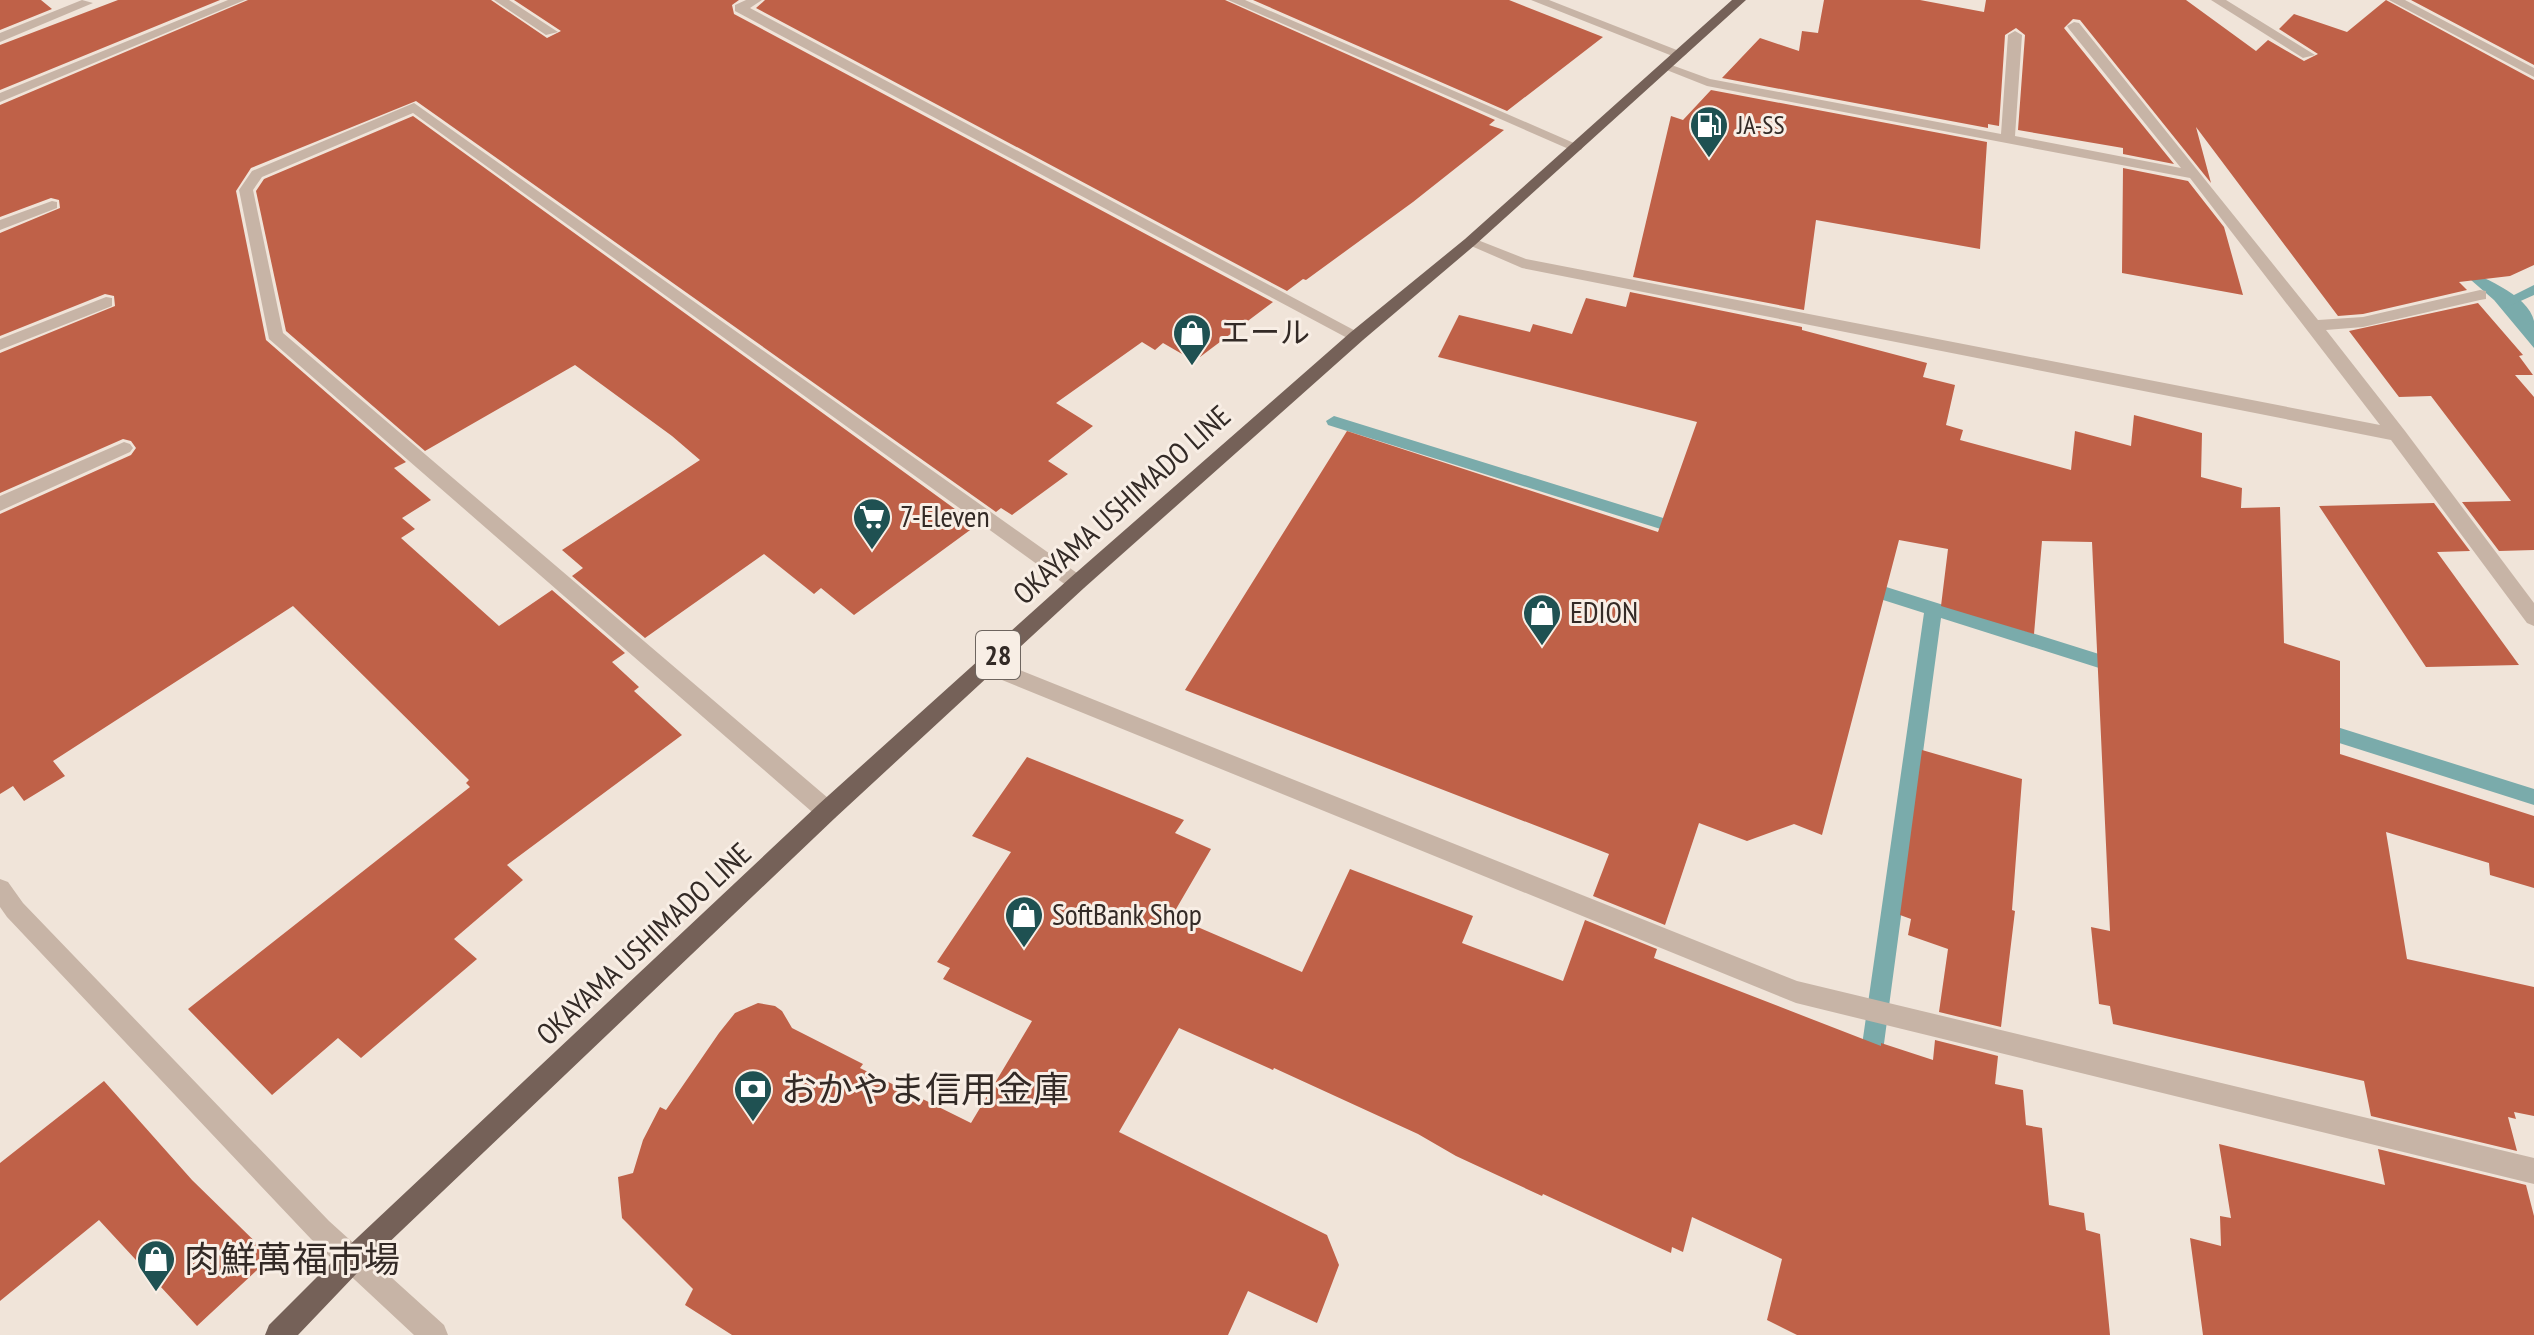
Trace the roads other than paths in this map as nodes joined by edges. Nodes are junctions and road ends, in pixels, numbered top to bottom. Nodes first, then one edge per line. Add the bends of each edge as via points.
1 (239, 0) edge
2 (500, 0) edge
3 (756, 0) edge
4 (1234, 0) edge
5 (1537, 0) edge
6 (1740, 0) edge
7 (2217, 0) edge
8 (2395, 0) edge
9 (87, 3) dead end
10 (2074, 26) dead end
11 (551, 32) dead end
12 (2015, 35) dead end
13 (0, 38) edge
14 (2308, 55) dead end
15 (1673, 60) junction
16 (2534, 73) edge
17 (0, 98) edge
18 (2008, 139) junction
19 (1576, 147) junction
20 (2196, 175) junction
21 (52, 205) dead end
22 (0, 225) edge
23 (1470, 242) junction
24 (2480, 295) dead end
25 (106, 302) dead end
26 (2314, 326) junction
27 (1357, 336) junction
28 (0, 345) edge
29 (2399, 435) junction
30 (124, 448) dead end
31 (0, 504) edge
32 (1077, 583) junction
33 (2534, 618) edge
34 (987, 665) junction
35 (827, 811) junction
36 (0, 889) edge
37 (2534, 1171) edge
38 (351, 1261) junction
39 (279, 1335) edge
40 (434, 1335) edge

1 - 17 street
2 - 11 street
3 - 27 street via 740,8
4 - 19 street
5 - 15 street
6 - 15 main road, OKAYAMA USHIMADO LINE / 28
7 - 14 street
8 - 16 street
9 - 13 street
10 - 20 street
12 - 18 street
15 - 18 street via 1707,82
15 - 19 main road, OKAYAMA USHIMADO LINE / 28
18 - 20 street
19 - 23 main road, OKAYAMA USHIMADO LINE / 28
20 - 26 street
21 - 22 street
23 - 27 main road, OKAYAMA USHIMADO LINE / 28
23 - 29 street via 1522,263
24 - 26 street via 2363,322
25 - 28 street
26 - 29 street
27 - 32 main road, OKAYAMA USHIMADO LINE / 28
29 - 33 street
30 - 31 street
32 - 34 main road, OKAYAMA USHIMADO LINE / 28
32 - 35 street via 414,107 257,174 246,190 275,335
34 - 35 main road, OKAYAMA USHIMADO LINE / 28
34 - 37 street via 1796,992
35 - 38 main road, OKAYAMA USHIMADO LINE / 28
36 - 38 street
38 - 39 main road, OKAYAMA USHIMADO LINE / 28
38 - 40 street

